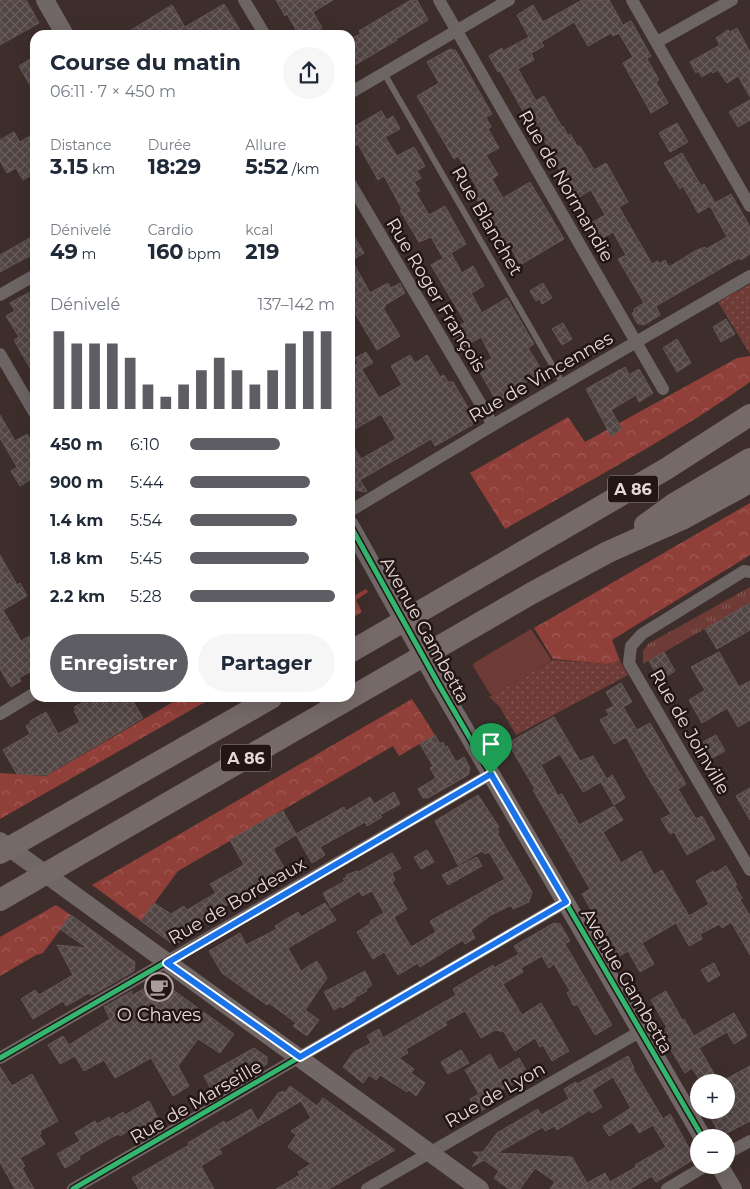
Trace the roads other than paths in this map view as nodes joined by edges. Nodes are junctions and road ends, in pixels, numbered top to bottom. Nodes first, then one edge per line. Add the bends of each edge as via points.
1 (45, 0) edge
2 (244, 0) edge
3 (439, 0) edge
4 (509, 0) edge
5 (632, 0) edge
6 (732, 0) edge
7 (62, 30) edge
8 (262, 30) edge
9 (457, 31) junction
10 (656, 42) junction
11 (384, 73) junction
12 (355, 90) edge
13 (355, 191) edge
14 (750, 206) edge
15 (750, 276) edge
16 (30, 278) edge
17 (0, 295) edge
18 (636, 342) junction
19 (0, 354) edge
20 (563, 384) junction
21 (663, 389) dead end
22 (30, 405) edge
23 (750, 416) edge
24 (493, 425) junction
25 (750, 459) edge
26 (750, 482) edge
27 (355, 507) edge
28 (355, 534) edge
29 (608, 552) junction
30 (750, 572) edge
31 (355, 649) edge
32 (355, 695) edge
33 (30, 696) edge
34 (264, 702) edge
35 (343, 702) edge
36 (0, 714) edge
37 (491, 774) junction
38 (0, 841) edge
39 (0, 853) edge
40 (750, 870) edge
41 (0, 900) edge
42 (566, 902) junction
43 (167, 963) junction
44 (641, 1031) junction
45 (300, 1057) junction
46 (0, 1058) edge
47 (698, 1129) edge
48 (750, 1140) edge
49 (735, 1149) edge
50 (429, 1152) junction
51 (693, 1174) edge
52 (724, 1174) edge
53 (73, 1189) edge
54 (367, 1189) edge
55 (480, 1189) edge
56 (667, 1189) edge
57 (733, 1189) edge

1 - 7 street
2 - 8 street
3 - 9 street, Rue de Normandie
4 - 9 street
5 - 10 street
6 - 10 street
9 - 11 street
9 - 18 street, Rue de Normandie
10 - 14 street
11 - 12 street
11 - 20 lane, Rue Blanchet
13 - 24 street, Rue Roger François
15 - 18 street, Rue de Vincennes
16 - 17 street
18 - 20 street, Rue de Vincennes
18 - 21 street, Rue de Normandie
19 - 22 street
20 - 24 street, Rue de Vincennes
23 - 31 highway, A 86 via 657,475
24 - 27 street, Rue de Vincennes
25 - 29 highway, A 86 via 674,504
26 - 29 highway via 682,519
28 - 37 street, Avenue Gambetta
29 - 32 highway, A 86
30 - 40 street, Rue de Joinville via 744,571 642,634 631,646 629,663
33 - 36 street
34 - 39 highway, A 86
35 - 41 highway, A 86
37 - 42 street, Avenue Gambetta
37 - 43 street, Rue de Bordeaux
38 - 43 street
42 - 44 street, Avenue Gambetta
42 - 45 street, Rue de Marseille
43 - 45 street
43 - 46 street, Rue de Bordeaux
44 - 47 street, Avenue Gambetta
44 - 50 street, Rue de Lyon
45 - 50 street
45 - 53 street, Rue de Marseille
48 - 49 street
50 - 54 street, Rue de Lyon
50 - 55 street
51 - 56 street
52 - 57 street

